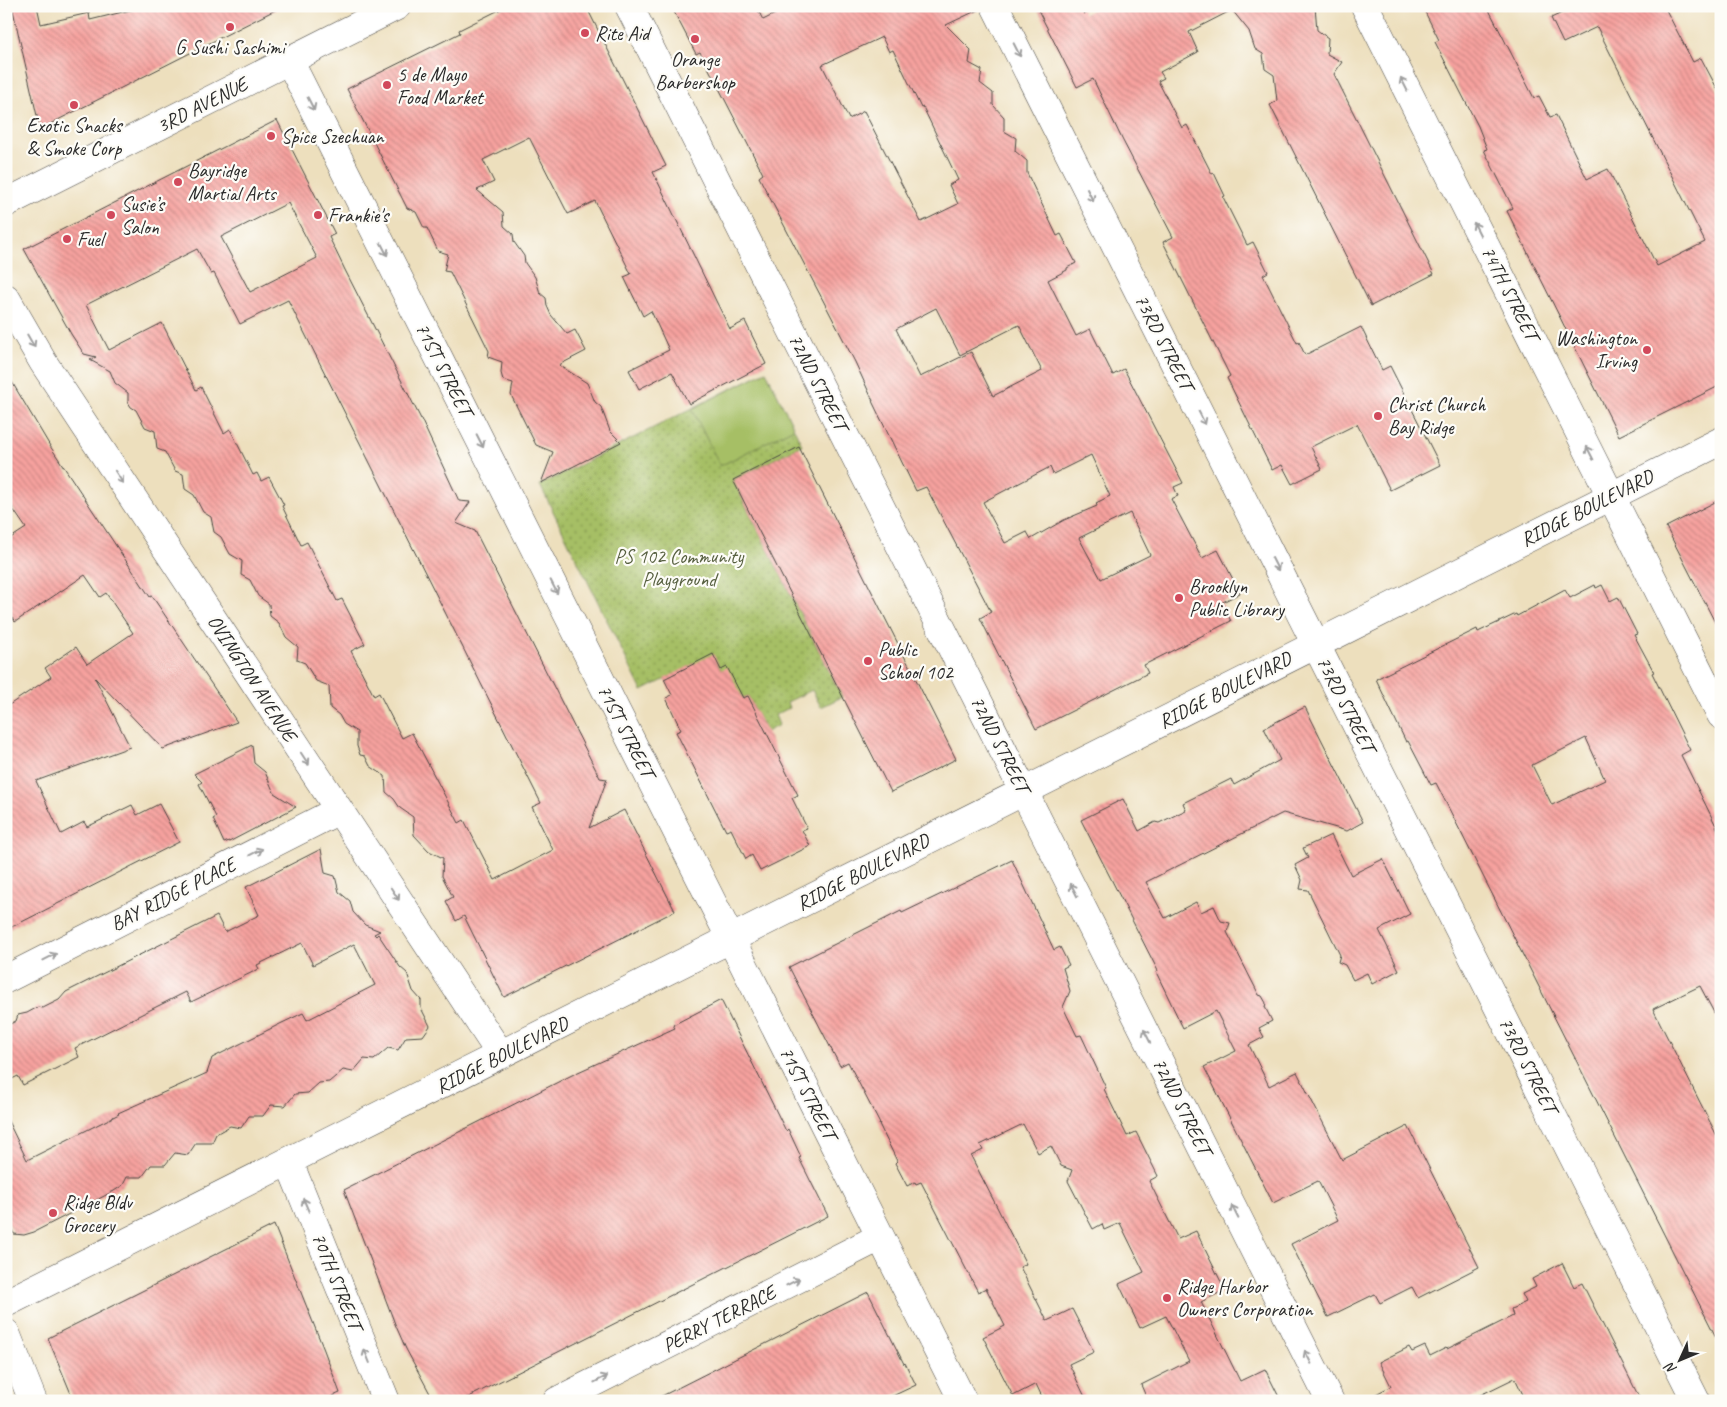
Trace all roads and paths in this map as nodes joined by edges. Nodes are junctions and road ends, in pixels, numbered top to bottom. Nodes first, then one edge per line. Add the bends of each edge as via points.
1 (397, 6) edge
2 (629, 6) edge
3 (996, 6) edge
4 (1365, 6) edge
5 (289, 60) junction
6 (6, 204) edge
7 (6, 298) edge
8 (1721, 441) edge
9 (1612, 496) junction
10 (1316, 644) junction
11 (1721, 715) edge
12 (1024, 791) junction
13 (339, 810) junction
14 (731, 939) junction
15 (6, 979) edge
16 (501, 1055) junction
17 (289, 1162) junction
18 (880, 1238) junction
19 (6, 1304) edge
20 (6, 1333) edge
21 (33, 1401) edge
22 (386, 1401) edge
23 (557, 1401) edge
24 (963, 1401) edge
25 (1330, 1401) edge
26 (1696, 1401) edge

1 - 5 street, 3RD AVENUE
2 - 12 street, 72ND STREET
3 -> 10 street, 73RD STREET
9 -> 4 street, 74TH STREET
5 - 6 street, 3RD AVENUE
5 -> 14 street, 71ST STREET
7 -> 13 street, OVINGTON AVENUE via 43,362
8 - 9 street, RIDGE BOULEVARD
9 - 10 street, RIDGE BOULEVARD
9 - 11 street, 74TH STREET
10 - 12 street, RIDGE BOULEVARD
10 - 26 street, 73RD STREET
12 - 14 street, RIDGE BOULEVARD
25 -> 12 street, 72ND STREET
15 -> 13 street, BAY RIDGE PLACE
13 -> 16 street, OVINGTON AVENUE
14 - 16 street, RIDGE BOULEVARD
14 - 18 street, 71ST STREET
16 - 17 street, RIDGE BOULEVARD
17 - 19 street, RIDGE BOULEVARD
22 -> 17 street, 70TH STREET
23 -> 18 street, PERRY TERRACE
18 - 24 street, 71ST STREET
20 - 21 street

